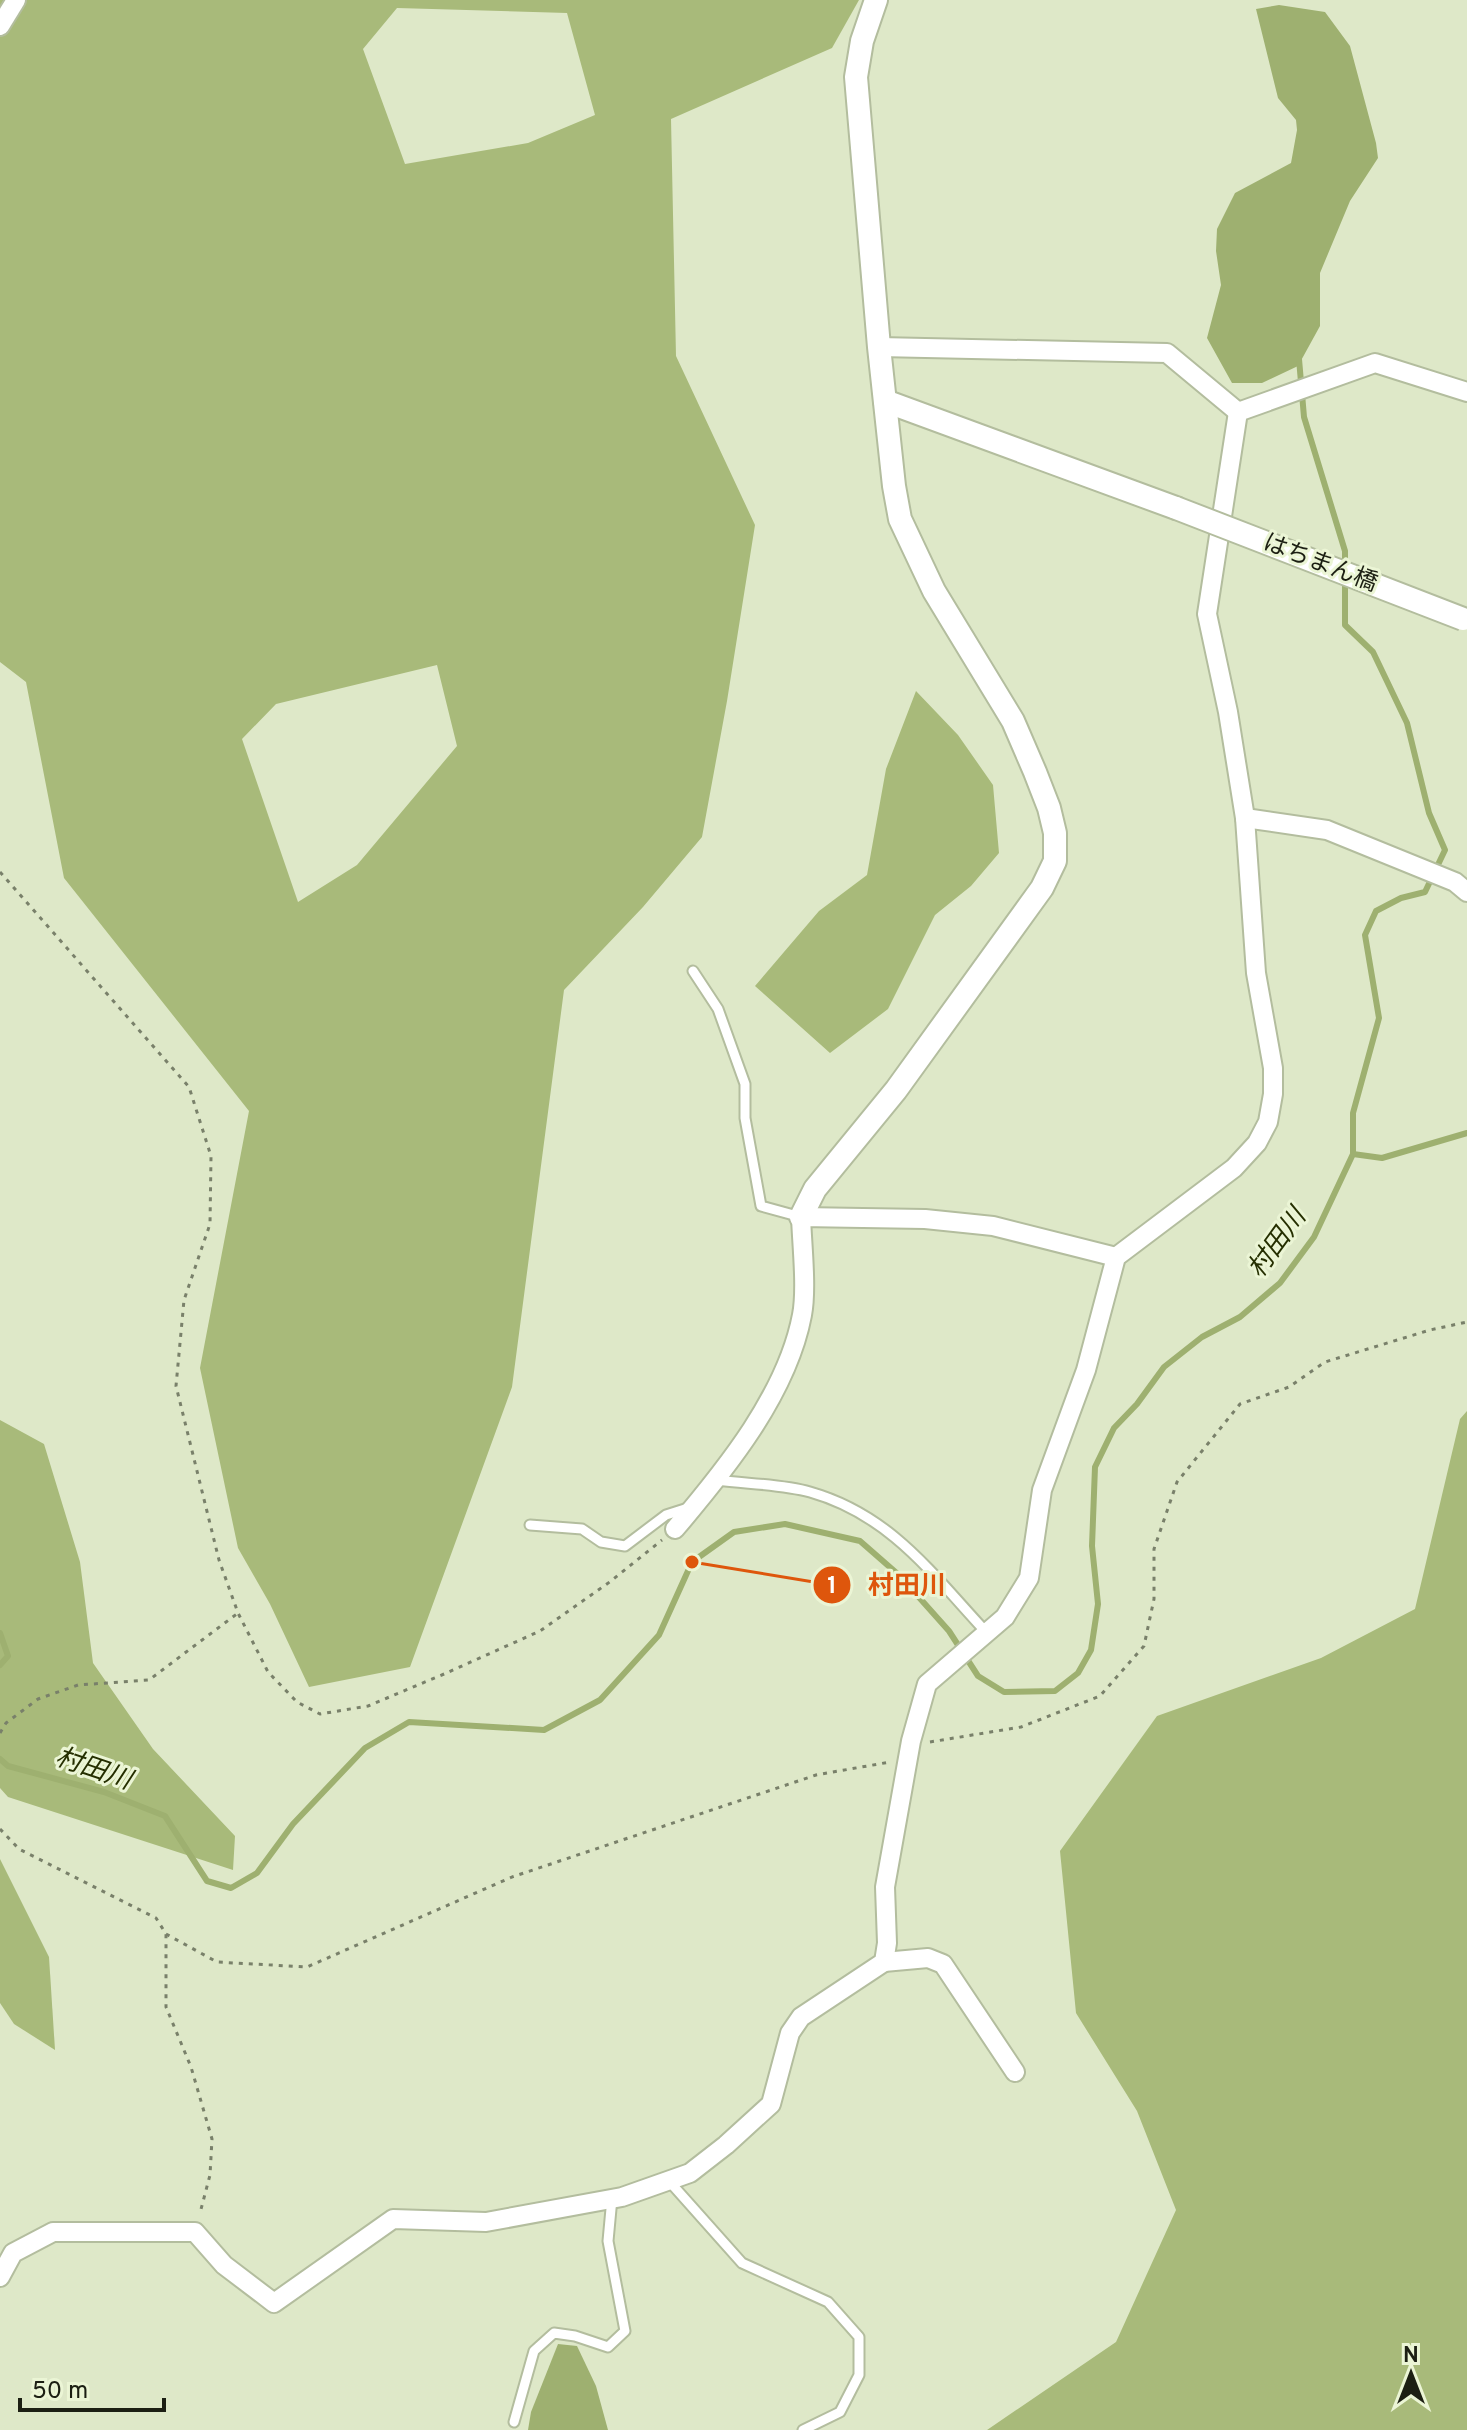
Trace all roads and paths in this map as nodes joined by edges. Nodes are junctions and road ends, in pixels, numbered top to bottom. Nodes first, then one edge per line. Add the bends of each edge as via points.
1 (16, 0) edge
2 (876, 0) edge
3 (0, 26) edge
4 (879, 347) junction
5 (1467, 392) edge
6 (885, 401) junction
7 (1238, 412) junction
8 (1465, 620) edge
9 (1245, 818) junction
10 (0, 872) edge
11 (1467, 892) edge
12 (693, 971) dead end
13 (801, 1217) junction
14 (1116, 1257) junction
15 (1467, 1322) edge
16 (717, 1480) junction
17 (695, 1506) junction
18 (530, 1525) dead end
19 (675, 1529) joint
20 (238, 1613) junction
21 (987, 1633) junction
22 (0, 1733) edge
23 (909, 1752) junction
24 (0, 1829) edge
25 (166, 1934) junction
26 (884, 1962) junction
27 (1015, 2072) dead end
28 (669, 2181) junction
29 (612, 2198) junction
30 (195, 2232) junction
31 (0, 2277) edge
32 (514, 2422) dead end
33 (803, 2430) edge

1 - 3 street
2 - 4 street via 856,77
4 - 6 street
4 - 7 street via 1167,353
5 - 7 street via 1375,363
6 - 8 street, はちまん橋, bridge
6 - 13 street via 900,519 934,591 1013,721 1049,808 1055,861 1042,888 896,1090 815,1189
7 - 9 street via 1207,614
9 - 11 street via 1327,830 1455,882
9 - 14 street via 1256,973 1273,1068 1268,1122 1234,1168
10 - 20 path via 189,1087 207,1143 210,1224 184,1300 176,1386 219,1560
12 - 13 lane via 718,1009 745,1084 745,1118 761,1206
13 - 14 street via 993,1226
13 - 16 street via 803,1313 787,1368
14 - 21 street via 1086,1370 1042,1490 1029,1578 1005,1617
15 - 23 path via 1325,1362 1289,1387 1240,1404 1177,1482 1154,1549 1154,1599 1144,1646 1100,1696 1021,1727
16 - 17 street
16 - 21 lane via 808,1492 861,1512 897,1536
17 - 18 lane via 666,1515 625,1546 601,1542 582,1529
17 - 19 street
19 - 20 path via 540,1631 368,1706 320,1714 297,1702 268,1672
20 - 22 path via 149,1680 78,1685 38,1699
21 - 23 street via 927,1684
23 - 25 path via 816,1775 512,1877 307,1967 217,1962
23 - 26 street via 885,1887
24 - 25 path via 19,1849 156,1918
25 - 30 path via 166,2007 212,2139 210,2175
26 - 27 street via 928,1958 943,1964
26 - 28 street via 801,2017 790,2033 771,2104 690,2173
28 - 29 street
28 - 33 lane via 742,2263 828,2302 859,2337 859,2375 840,2412
29 - 30 street via 486,2222 393,2219 274,2303 224,2265
29 - 32 lane via 608,2241 625,2331 608,2347 554,2333 534,2351
30 - 31 street via 53,2232 13,2253

